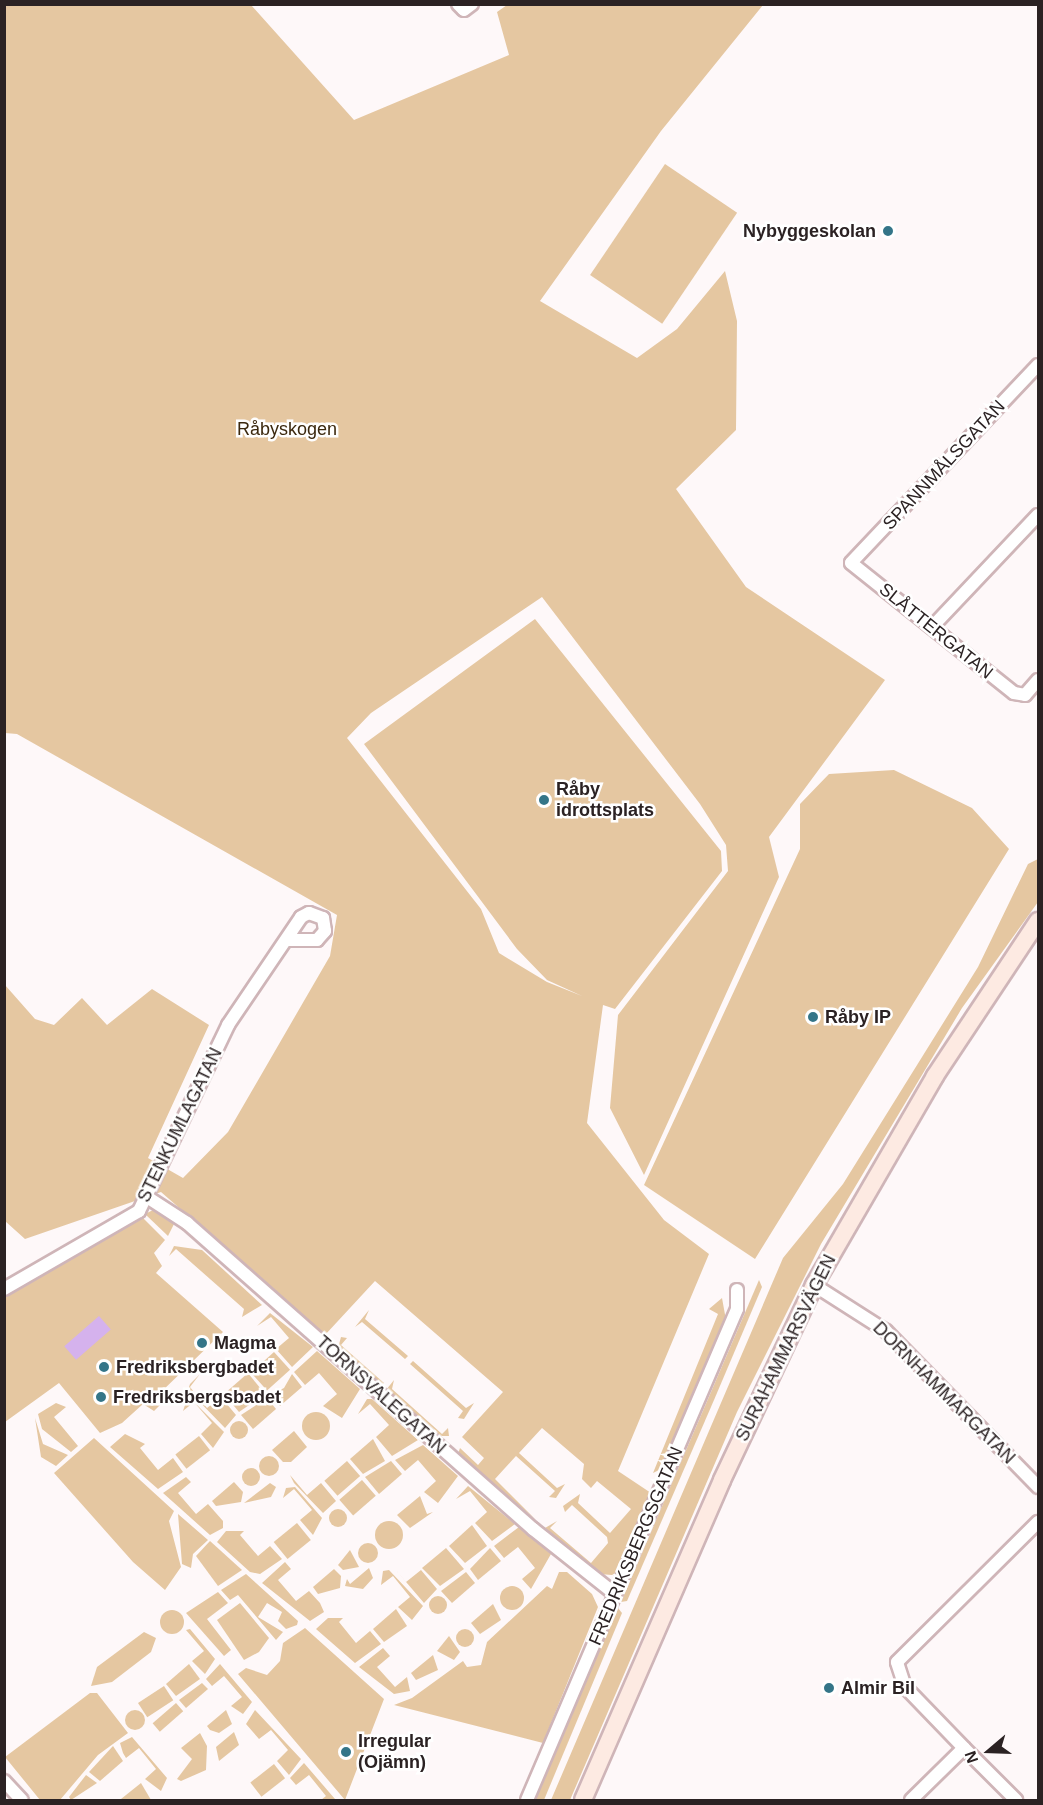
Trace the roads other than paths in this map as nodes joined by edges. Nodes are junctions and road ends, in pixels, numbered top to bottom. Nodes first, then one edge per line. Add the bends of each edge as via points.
1 (458, 4) edge
2 (472, 4) edge
3 (1038, 365) edge
4 (1038, 515) edge
5 (854, 564) joint
6 (932, 627) junction
7 (1038, 680) edge
8 (1038, 921) edge
9 (287, 940) dead end
10 (147, 1197) junction
11 (814, 1286) junction
12 (4, 1289) edge
13 (737, 1290) dead end
14 (1038, 1487) edge
15 (1038, 1522) edge
16 (615, 1594) junction
17 (964, 1748) junction
18 (4, 1780) edge
19 (22, 1800) edge
20 (526, 1800) edge
21 (583, 1800) edge
22 (911, 1800) edge
23 (1016, 1800) edge

1 - 2 street via 464,10
3 - 5 street, SPANNMÅLSGATAN
4 - 6 street
5 - 6 street, SLÅTTERGATAN
6 - 7 street, SLÅTTERGATAN via 1020,694
8 - 11 main road, SURAHAMMARSVÄGEN via 935,1076
9 - 10 street, STENKUMLAGATAN via 228,1024
10 - 12 street, STENKUMLAGATAN via 139,1211
10 - 16 street, TORNSVALEGATAN via 187,1223 533,1529
11 - 14 street, DORNHAMMARGATAN via 886,1330
11 - 21 main road, SURAHAMMARSVÄGEN via 722,1480
13 - 16 street, FREDRIKSBERGSGATAN via 737,1309
15 - 17 street via 897,1662 905,1687
16 - 20 street, FREDRIKSBERGSGATAN
17 - 22 street
17 - 23 street
18 - 19 street

